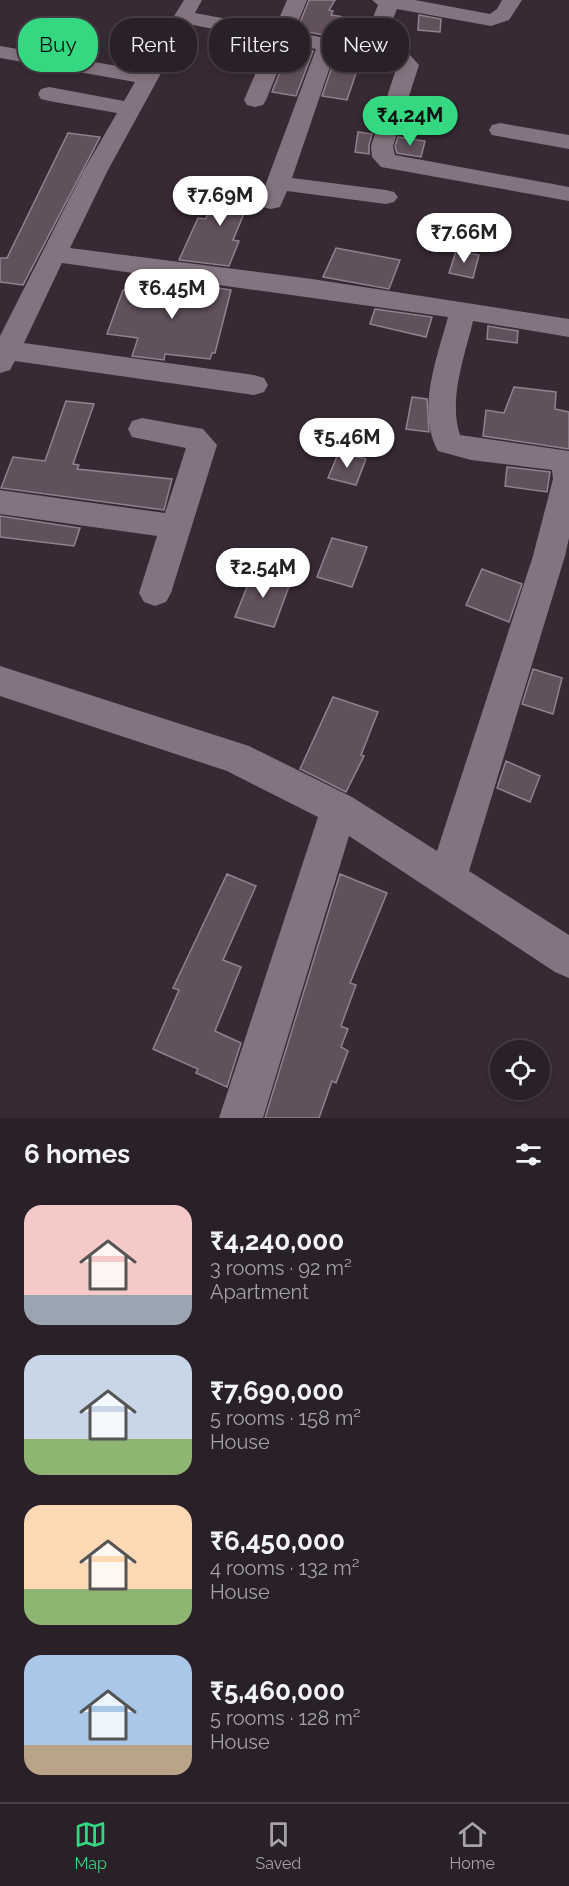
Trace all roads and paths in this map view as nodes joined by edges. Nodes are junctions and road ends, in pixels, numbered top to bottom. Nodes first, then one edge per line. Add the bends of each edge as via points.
1 (297, 0) edge
2 (512, 0) edge
3 (386, 1) edge
4 (458, 7) edge
5 (188, 8) edge
6 (222, 18) edge
7 (289, 18) edge
8 (380, 18) edge
9 (0, 52) edge
10 (322, 61) edge
11 (266, 72) edge
12 (406, 72) edge
13 (148, 78) junction
14 (49, 94) dead end
15 (255, 100) dead end
16 (130, 109) junction
17 (500, 130) dead end
18 (569, 142) edge
19 (569, 194) edge
20 (386, 197) dead end
21 (55, 254) junction
22 (463, 310) junction
23 (569, 328) edge
24 (2, 354) edge
25 (254, 385) dead end
26 (142, 429) dead end
27 (0, 502) edge
28 (177, 527) junction
29 (155, 593) dead end
30 (0, 681) edge
31 (339, 809) junction
32 (447, 879) junction
33 (569, 958) edge
34 (241, 1118) edge

1 - 7 street
2 - 4 street via 505,14 491,20
3 - 4 street
3 - 8 street
5 - 6 street
5 - 13 street
9 - 13 street
10 - 20 street via 275,193
11 - 15 street
12 - 19 street via 382,146 389,162
13 - 16 street
14 - 16 street
16 - 21 street
17 - 18 street
21 - 22 street
21 - 24 street
22 - 23 street
22 - 32 street via 445,385 442,433 448,443 561,460 568,479 549,556
24 - 25 street
26 - 28 street via 193,437 202,445
27 - 28 street
28 - 29 street
30 - 31 street via 236,758
31 - 32 street
31 - 34 street
32 - 33 street

